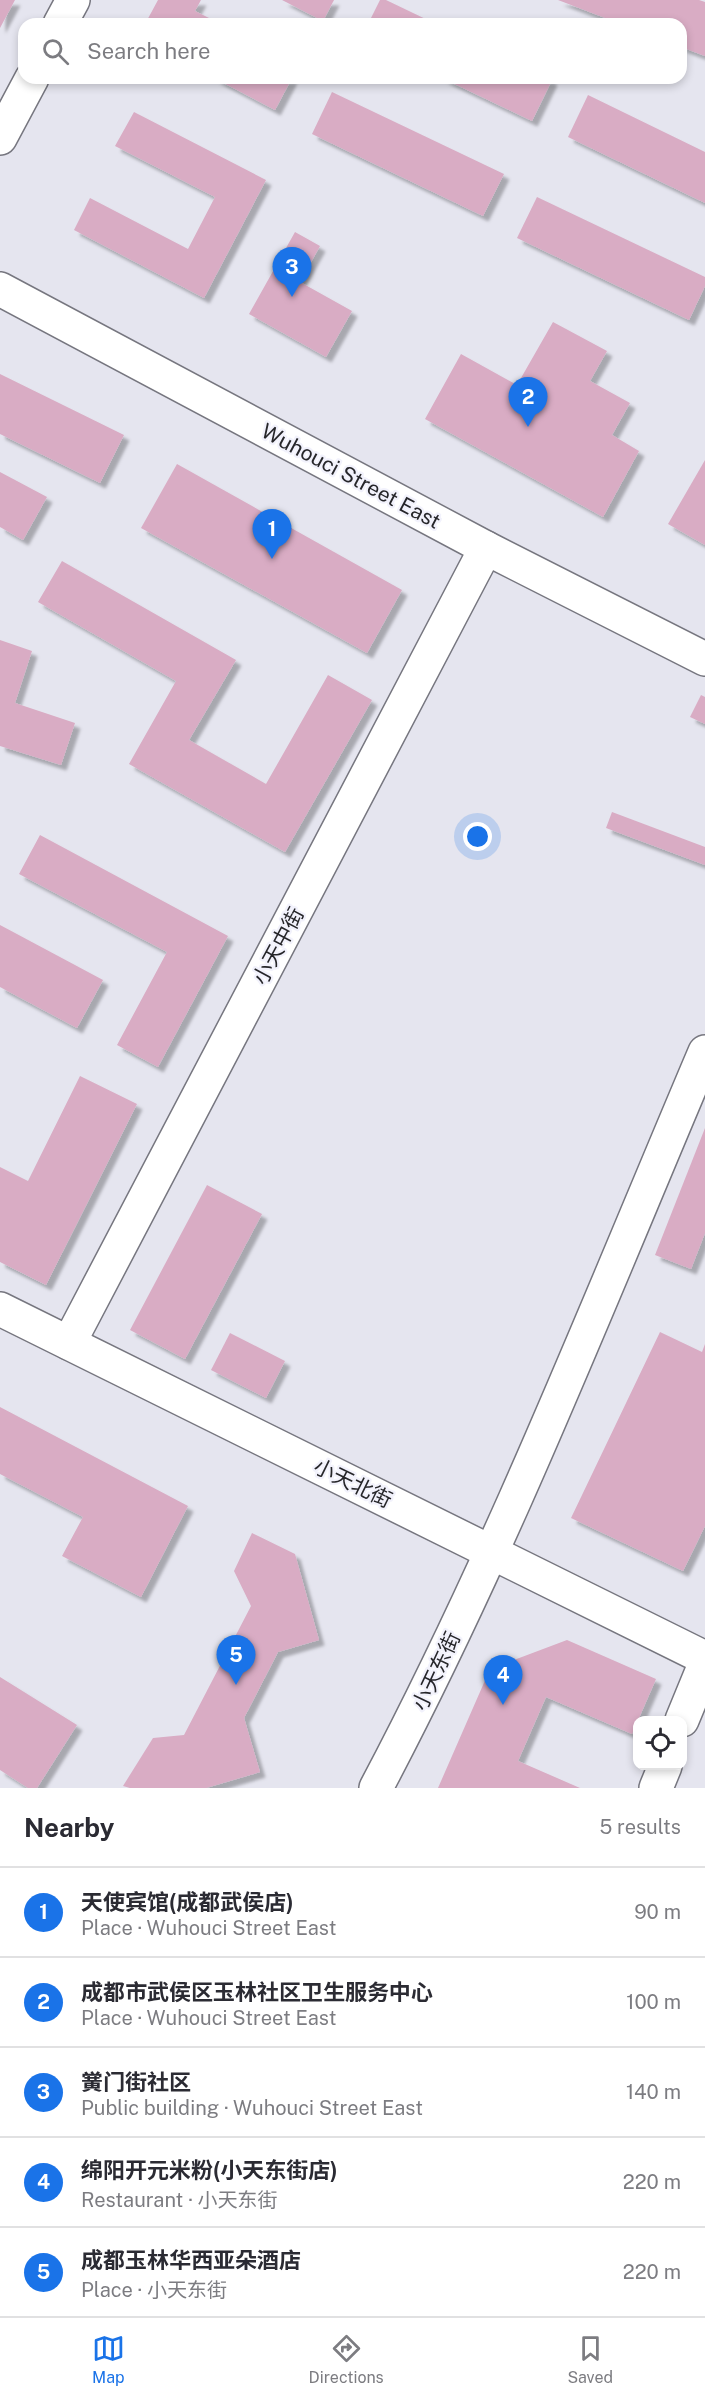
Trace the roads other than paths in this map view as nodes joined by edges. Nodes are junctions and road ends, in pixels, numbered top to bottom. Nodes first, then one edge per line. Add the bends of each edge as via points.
1 (73, 0) edge
2 (63, 18) edge
3 (29, 84) edge
4 (0, 138) edge
5 (0, 289) edge
6 (486, 548) junction
7 (705, 659) edge
8 (705, 1052) edge
9 (0, 1309) edge
10 (69, 1343) junction
11 (492, 1552) junction
12 (705, 1658) edge
13 (705, 1664) edge
14 (684, 1716) edge
15 (663, 1770) edge
16 (376, 1788) edge
17 (656, 1788) edge

1 - 2 street
3 - 4 street
5 - 6 street, Wuhouci Street East
6 - 7 street, Wuhouci Street East
6 - 10 street, 小天中街
8 - 11 street, 小天东街
9 - 10 street, 小天北街
10 - 11 street, 小天北街
11 - 12 street, 小天北街
11 - 16 street, 小天东街 via 413,1720
13 - 14 street
15 - 17 street

